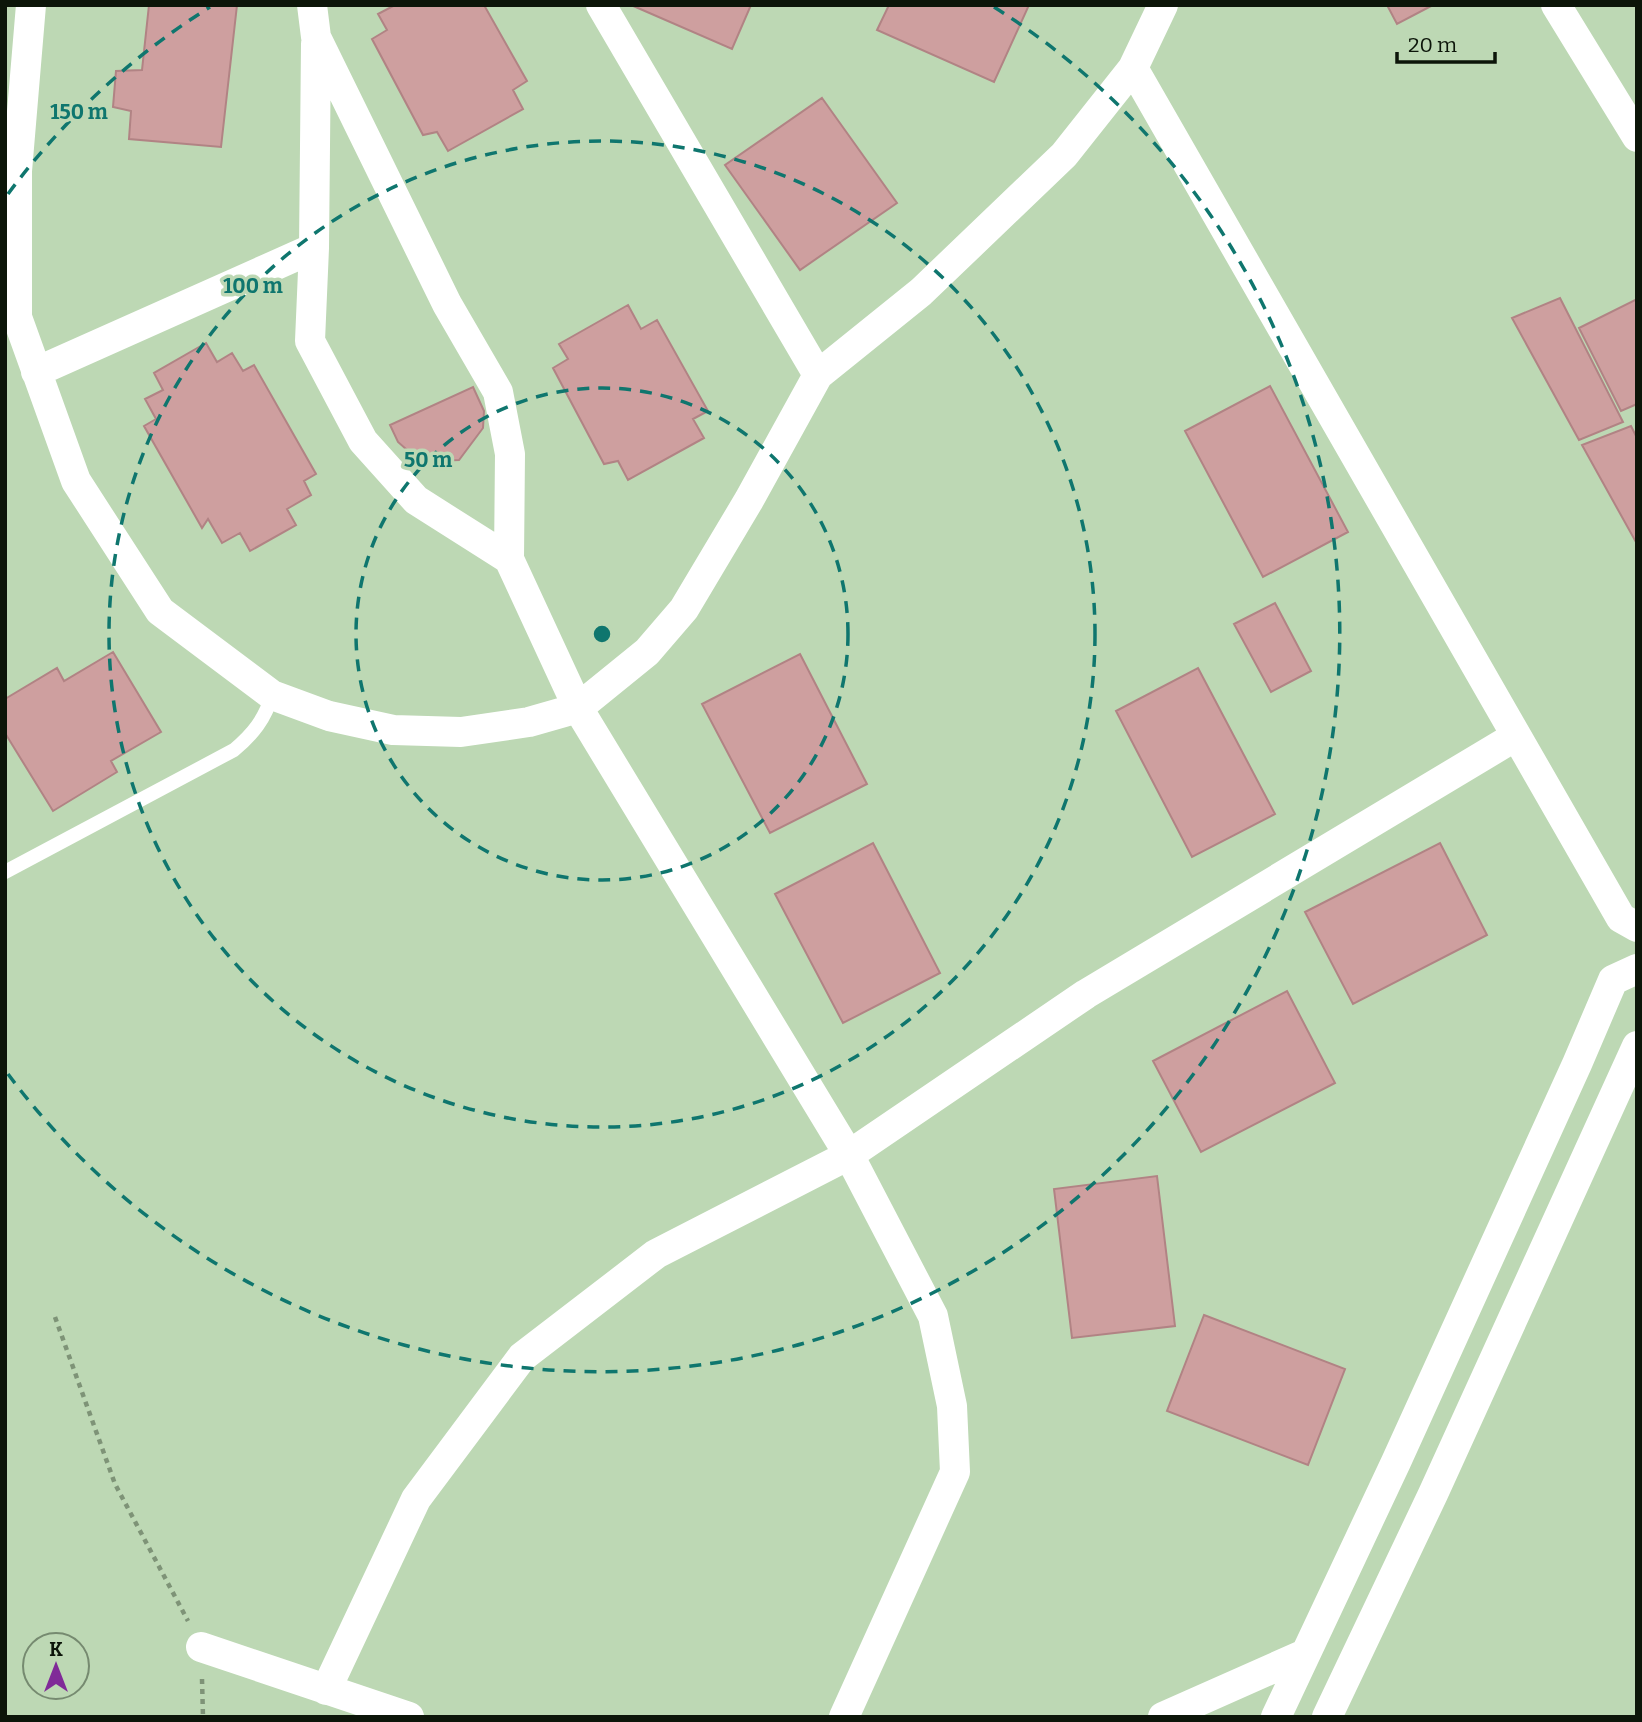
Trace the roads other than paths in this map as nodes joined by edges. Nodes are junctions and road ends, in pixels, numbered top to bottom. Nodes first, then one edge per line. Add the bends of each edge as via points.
1 (31, 5) edge
2 (312, 5) edge
3 (601, 5) edge
4 (1163, 5) edge
5 (1556, 5) edge
6 (316, 37) junction
7 (1133, 68) junction
8 (1637, 137) edge
9 (314, 248) junction
10 (36, 372) junction
11 (818, 375) junction
12 (509, 559) junction
13 (272, 695) junction
14 (578, 708) junction
15 (1516, 736) junction
16 (5, 872) edge
17 (1637, 927) edge
18 (1637, 969) edge
19 (1637, 1045) edge
20 (849, 1155) junction
21 (201, 1647) road end
22 (1306, 1654) junction
23 (326, 1690) junction
24 (408, 1717) edge
25 (844, 1717) edge
26 (1163, 1717) edge
27 (1276, 1717) edge
28 (1327, 1717) edge

1 - 10 street via 17,171 17,317
2 - 6 street
3 - 11 street
4 - 7 street
5 - 8 street
6 - 9 street
6 - 12 street via 447,304 498,392 510,454
7 - 11 street via 1064,155 921,292
7 - 15 street
9 - 10 street
9 - 12 street via 310,341 363,441 416,500
10 - 13 street via 76,481 160,611
11 - 14 street via 684,609 647,652
12 - 14 street
13 - 14 street via 329,716 393,730 461,732 529,722
13 - 16 lane via 262,721 234,750
14 - 20 street
15 - 17 street via 1621,918
15 - 20 street via 1086,994
18 - 22 street via 1613,980
19 - 28 street
20 - 23 street via 656,1254 522,1357 416,1499
20 - 25 street via 933,1316 952,1406 955,1472
21 - 23 street
22 - 26 street
22 - 27 street
23 - 24 street

